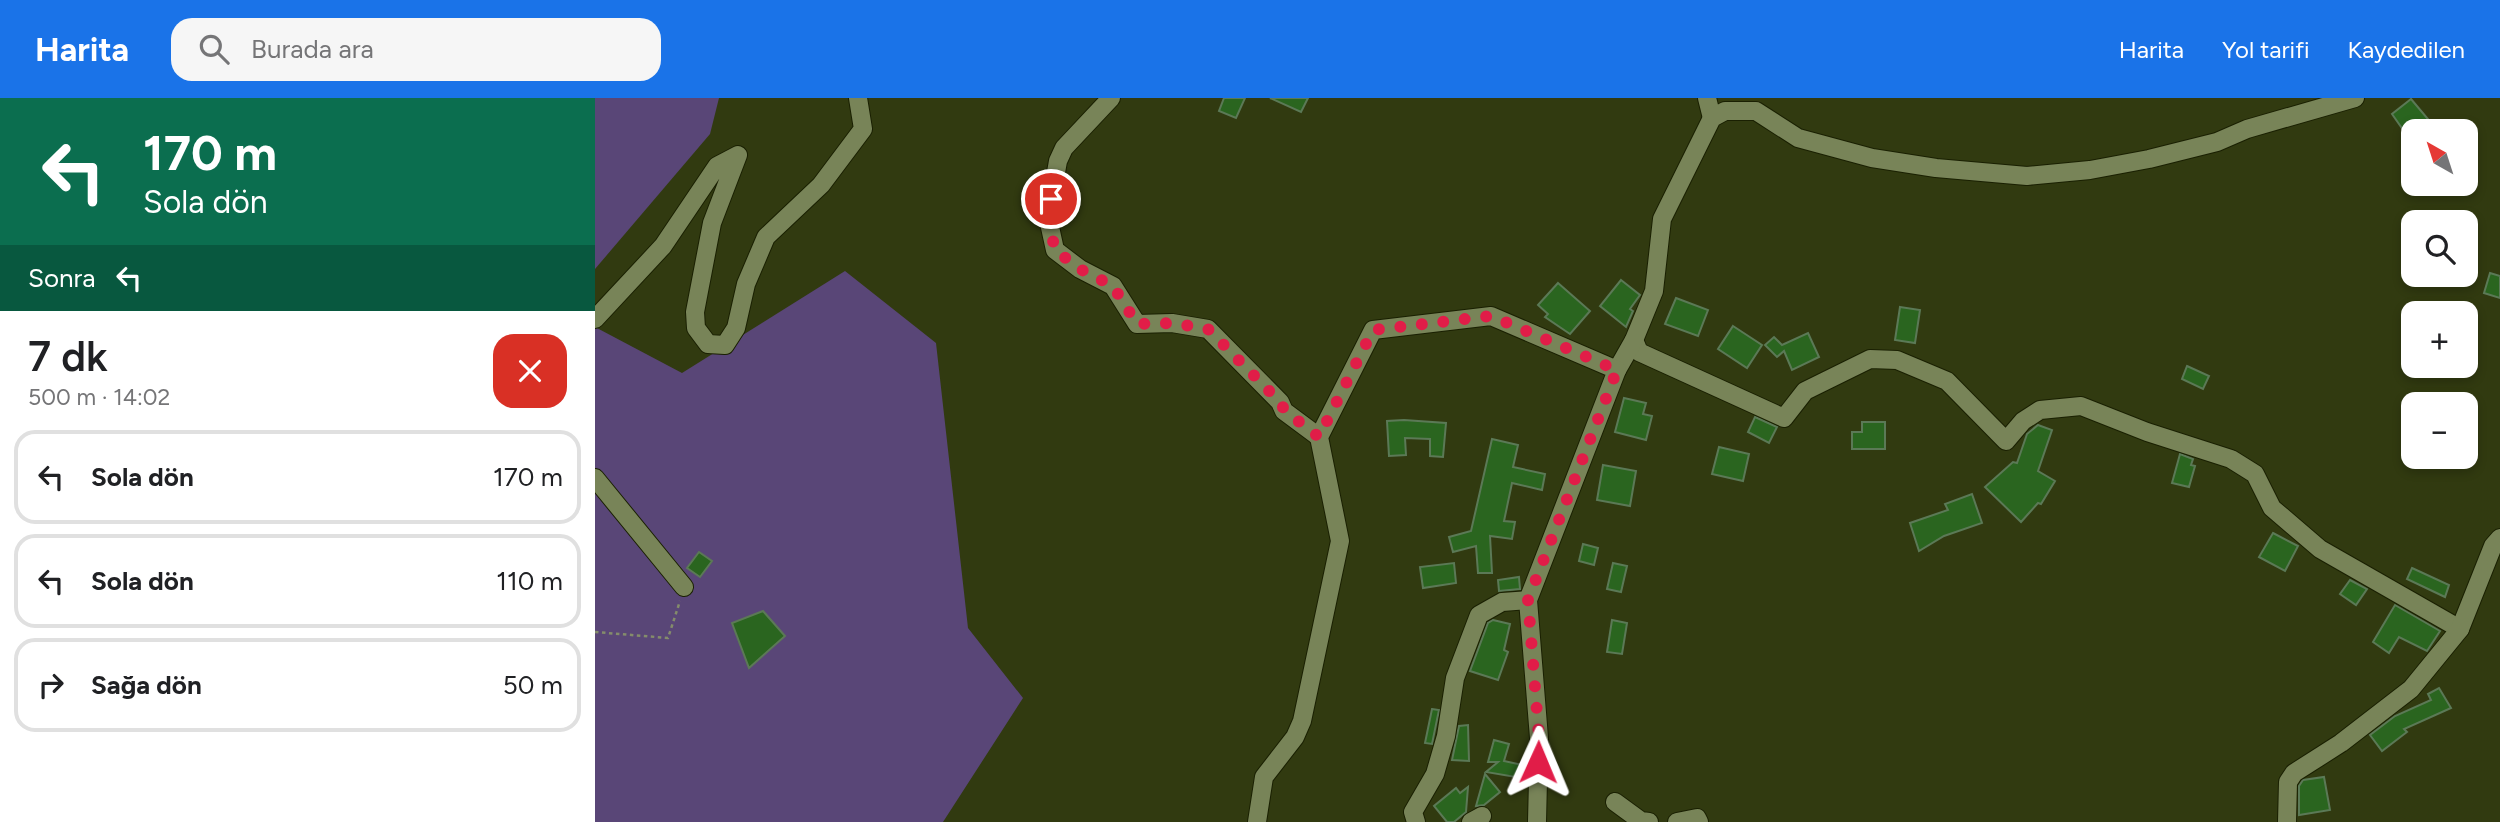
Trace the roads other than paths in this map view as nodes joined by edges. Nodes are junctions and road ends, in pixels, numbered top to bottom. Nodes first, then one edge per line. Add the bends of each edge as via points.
1 (858, 98) edge
2 (1111, 98) edge
3 (1707, 98) edge
4 (2355, 98) edge
5 (1712, 118) junction
6 (595, 319) edge
7 (1633, 340) junction
8 (1617, 370) junction
9 (1319, 437) junction
10 (595, 478) edge
11 (2500, 538) edge
12 (684, 587) road end
13 (1528, 600) junction
14 (2460, 629) junction
15 (1615, 802) dead end
16 (1257, 822) edge
17 (1416, 822) edge
18 (1537, 822) edge
19 (1649, 822) edge
20 (1677, 822) edge
21 (1699, 822) edge
22 (2287, 822) edge

1 - 6 street via 863,129 821,185 766,237 746,284 736,328 725,345 708,344 696,328 695,312 712,223 738,155 717,166 663,246
2 - 9 street via 1064,148 1058,161 1048,218 1055,250 1113,286 1137,324 1208,329 1285,411
3 - 5 street
4 - 5 street via 2149,159 2027,176 1936,169 1872,158 1798,138 1756,111 1725,111
5 - 7 street via 1662,219 1654,291
7 - 8 street
7 - 14 street via 1639,352 1784,418 1805,391 1870,359 1897,360 1947,381 2006,441 2023,421 2041,410 2081,406 2231,459 2255,474 2272,508 2320,549
8 - 9 street via 1491,316 1373,330
8 - 13 street
9 - 16 street via 1339,541 1302,721 1264,777
10 - 12 street
11 - 14 street
13 - 17 street via 1502,602 1479,615 1455,678 1435,774 1413,812
13 - 18 street via 1539,738
14 - 22 street via 2411,689 2294,773 2288,782
15 - 19 street
20 - 21 street via 1697,818

